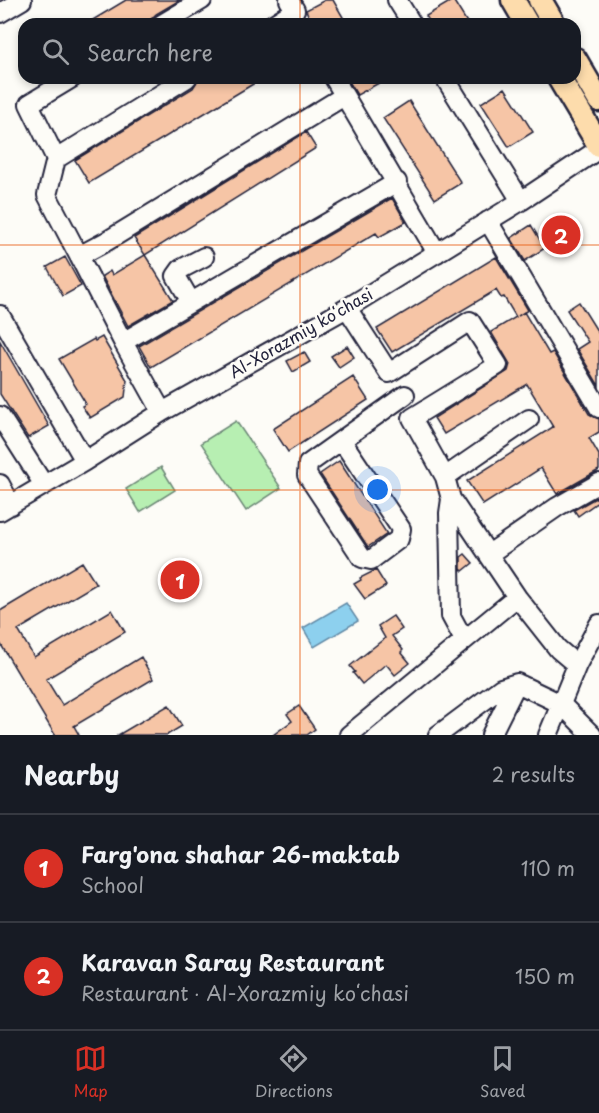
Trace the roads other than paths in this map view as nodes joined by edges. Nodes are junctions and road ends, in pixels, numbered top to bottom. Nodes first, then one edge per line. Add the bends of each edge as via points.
1 (22, 0) edge
2 (202, 0) edge
3 (397, 0) edge
4 (513, 0) edge
5 (540, 0) edge
6 (0, 13) edge
7 (172, 18) edge
8 (408, 18) edge
9 (524, 18) edge
10 (550, 18) edge
11 (581, 69) edge
12 (62, 84) edge
13 (177, 84) edge
14 (337, 84) edge
15 (449, 84) edge
16 (562, 84) edge
17 (344, 96) junction
18 (599, 100) edge
19 (599, 147) edge
20 (56, 159) junction
21 (397, 182) junction
22 (521, 201) junction
23 (488, 221) junction
24 (437, 253) junction
25 (79, 256) junction
26 (204, 257) dead end
27 (191, 302) junction
28 (347, 308) junction
29 (0, 315) edge
30 (123, 342) junction
31 (389, 373) junction
32 (405, 395) junction
33 (599, 408) edge
34 (162, 412) junction
35 (418, 414) junction
36 (0, 416) edge
37 (530, 419) dead end
38 (342, 441) junction
39 (85, 461) junction
40 (445, 477) junction
41 (599, 483) edge
42 (0, 484) edge
43 (44, 485) junction
44 (451, 499) junction
45 (6, 508) edge
46 (489, 554) junction
47 (517, 597) junction
48 (599, 624) edge
49 (464, 640) junction
50 (577, 665) junction
51 (517, 683) junction
52 (561, 704) junction
53 (349, 735) edge
54 (438, 735) edge
55 (491, 735) edge
56 (548, 735) edge
57 (592, 735) edge

1 - 6 street
2 - 7 street
3 - 8 street
4 - 9 main road
5 - 10 main road
11 - 18 main road
12 - 20 street via 29,104
13 - 20 street
14 - 17 street
15 - 22 street
16 - 19 main road
17 - 21 street
17 - 25 street
19 - 22 street, Al-Xorazmiy koʻchasi
20 - 25 street via 46,195
21 - 24 street
21 - 27 street
22 - 23 street, Al-Xorazmiy koʻchasi
23 - 24 street, Al-Xorazmiy koʻchasi
23 - 33 street
24 - 28 street, Al-Xorazmiy koʻchasi
25 - 30 street
26 - 27 street via 176,276
27 - 30 street
28 - 31 street
28 - 34 street, Al-Xorazmiy koʻchasi
29 - 39 street
30 - 34 street
31 - 32 street
31 - 35 street via 470,321 498,365
32 - 35 street
32 - 38 street
34 - 39 street, Al-Xorazmiy koʻchasi
35 - 40 street via 412,418
36 - 43 street
37 - 40 street
38 - 38 street via 308,464 307,475 362,558 371,560 399,539 401,530
39 - 43 street, Al-Xorazmiy koʻchasi
40 - 44 street
41 - 46 street
42 - 45 street
43 - 45 street, Al-Xorazmiy koʻchasi
44 - 46 street
44 - 49 street via 451,616
46 - 47 street
47 - 49 street
47 - 50 street via 558,649
48 - 50 street
49 - 53 street
50 - 52 street
51 - 52 street
51 - 54 street via 501,688
51 - 55 street
52 - 56 street
52 - 57 street

